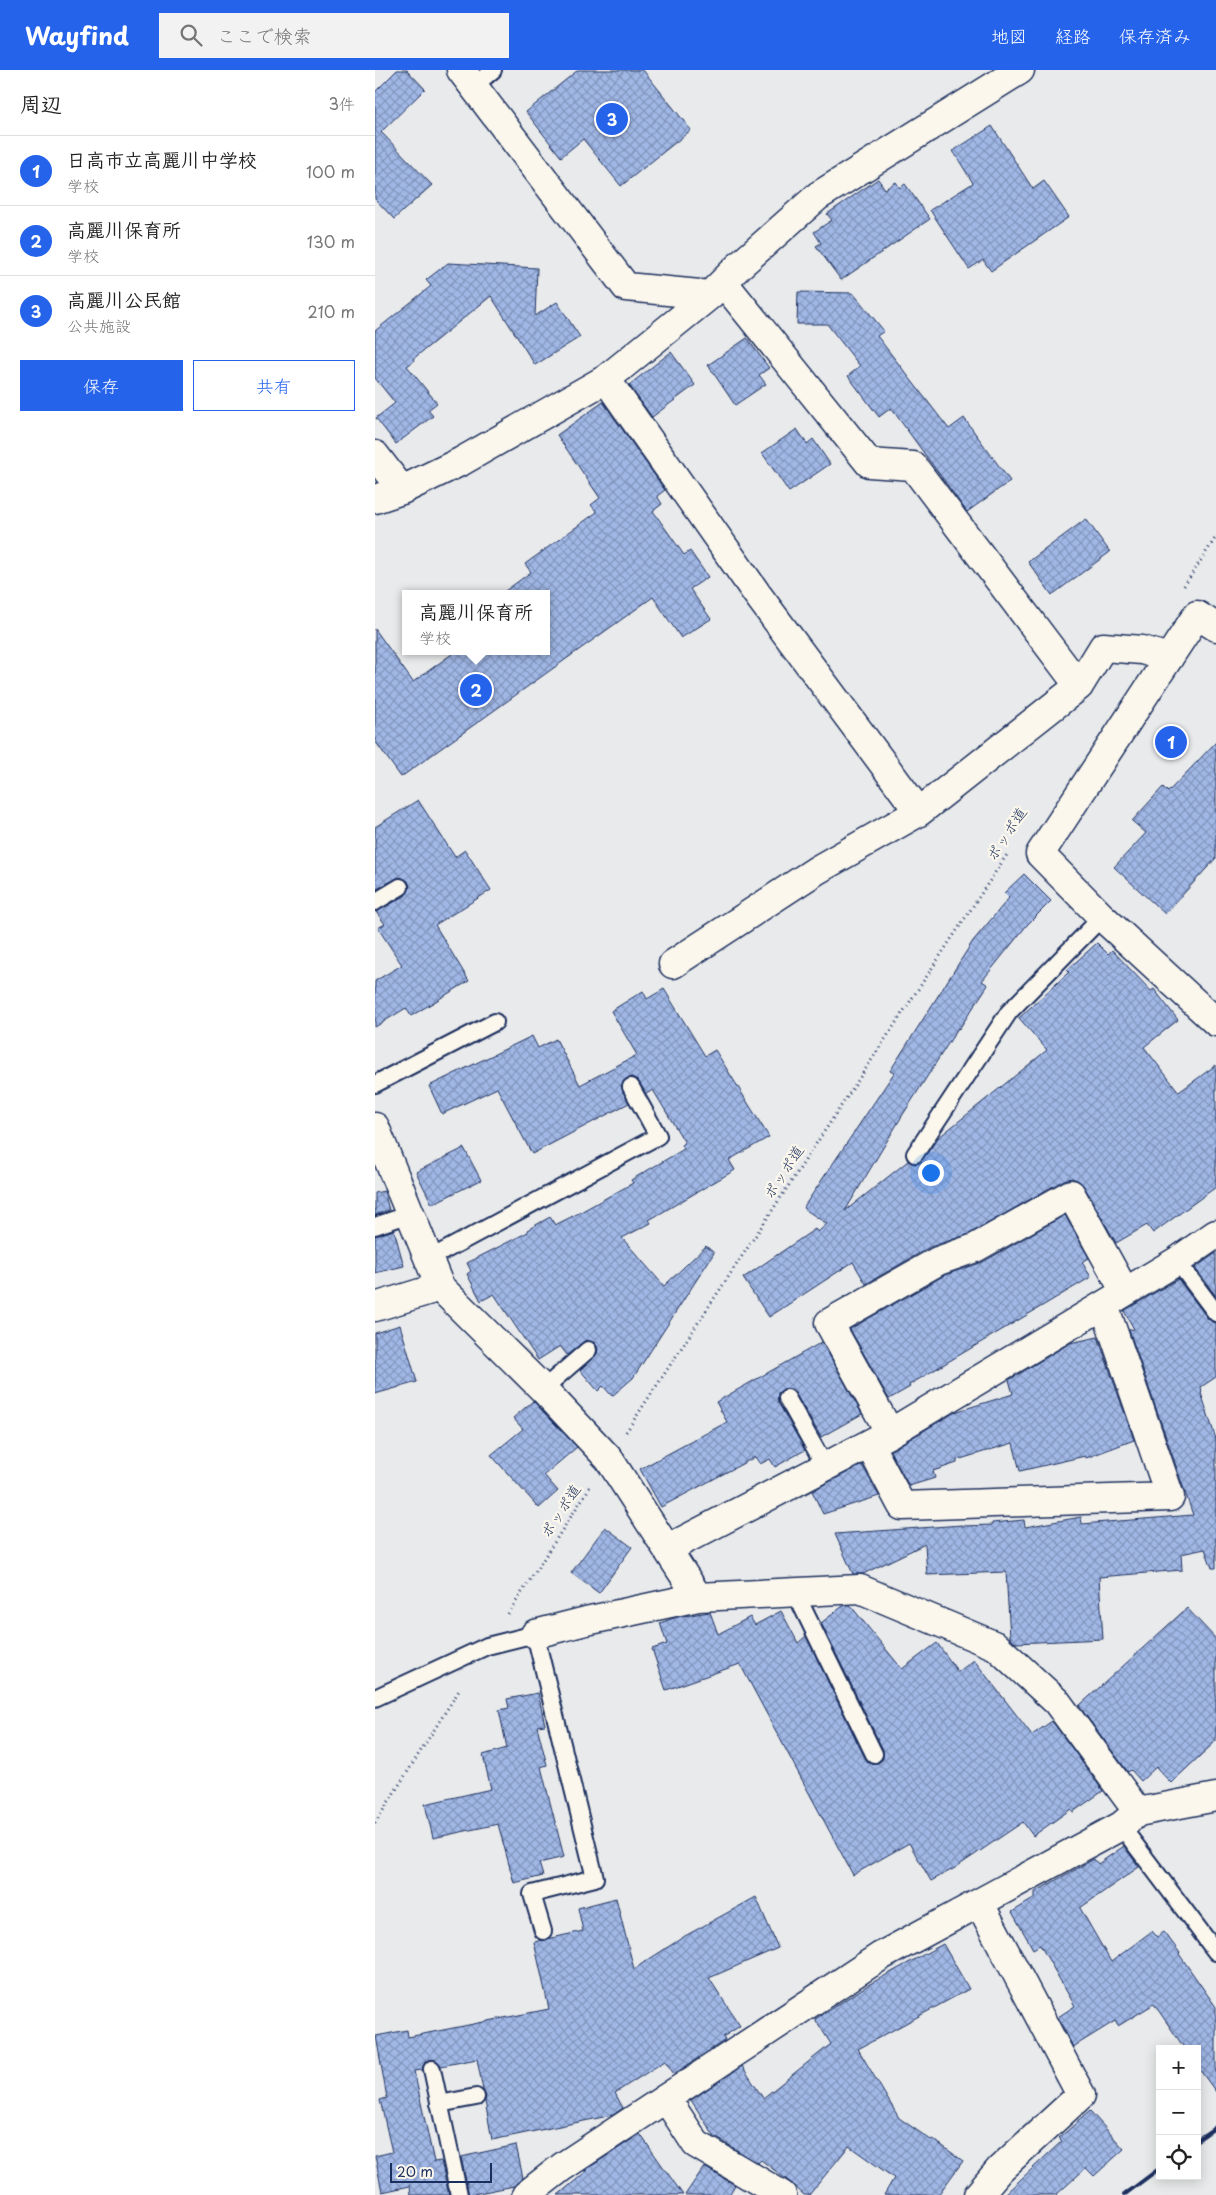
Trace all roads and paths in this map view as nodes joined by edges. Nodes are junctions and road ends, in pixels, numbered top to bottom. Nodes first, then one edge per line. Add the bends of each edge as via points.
1 (1020, 70) edge
2 (476, 75) edge
3 (716, 289) junction
4 (606, 379) junction
5 (375, 455) edge
6 (402, 490) junction
7 (375, 498) edge
8 (1216, 537) edge
9 (1179, 594) dead end
10 (1216, 627) edge
11 (1169, 658) junction
12 (1079, 686) junction
13 (919, 812) junction
14 (1010, 850) dead end
15 (400, 887) dead end
16 (375, 902) edge
17 (1102, 917) junction
18 (673, 964) dead end
19 (495, 1022) dead end
20 (1216, 1022) edge
21 (375, 1084) edge
22 (631, 1087) dead end
23 (375, 1127) edge
24 (915, 1154) dead end
25 (410, 1214) junction
26 (375, 1226) edge
27 (1216, 1234) edge
28 (429, 1259) junction
29 (1177, 1261) junction
30 (440, 1287) junction
31 (1114, 1298) junction
32 (375, 1307) edge
33 (1216, 1313) edge
34 (588, 1350) dead end
35 (543, 1389) junction
36 (787, 1398) dead end
37 (880, 1438) junction
38 (609, 1459) junction
39 (825, 1466) junction
40 (667, 1549) junction
41 (795, 1592) junction
42 (698, 1597) junction
43 (535, 1634) junction
44 (487, 1646) junction
45 (460, 1688) dead end
46 (375, 1698) edge
47 (875, 1754) dead end
48 (1216, 1797) edge
49 (1129, 1819) junction
50 (375, 1823) edge
51 (980, 1904) junction
52 (543, 1931) dead end
53 (1216, 1952) edge
54 (432, 2069) dead end
55 (476, 2096) dead end
56 (666, 2098) junction
57 (439, 2104) junction
58 (459, 2195) edge
59 (526, 2195) edge
60 (782, 2195) edge
61 (977, 2195) edge

1 - 3 street via 818,196
2 - 3 street via 626,287
3 - 4 street
3 - 12 street via 869,463 913,466
4 - 6 street via 462,461
4 - 13 street via 757,594
5 - 6 street
6 - 7 street
8 - 9 path
10 - 11 street via 1197,615
11 - 12 street via 1142,650 1103,647
11 - 17 street via 1039,854
12 - 13 street
13 - 18 street via 817,870
14 - 38 path, ポッポ道
15 - 16 lane
17 - 20 street
17 - 24 lane via 1009,1012
19 - 21 lane
22 - 28 lane via 658,1136
23 - 25 street
25 - 26 lane
25 - 28 street
27 - 29 street
28 - 30 street
29 - 31 street
29 - 33 lane
30 - 32 street
30 - 35 street
31 - 37 street
31 - 37 street via 1071,1194 975,1248 938,1261 829,1323
31 - 37 street via 1170,1497 902,1506
34 - 35 lane
35 - 38 street
36 - 39 lane
37 - 39 street
38 - 40 street
38 - 44 path, ポッポ道
39 - 40 street
40 - 42 street
41 - 42 street
41 - 47 lane
41 - 49 street via 860,1589 996,1646 1057,1702
42 - 43 street
43 - 44 lane
43 - 52 lane via 595,1878 533,1894
44 - 46 lane
45 - 50 path
48 - 49 street
49 - 51 street
49 - 53 lane
51 - 56 street via 881,1956
51 - 61 street via 1081,2095 1000,2169
54 - 57 lane
55 - 57 lane
56 - 59 street via 562,2167
56 - 60 street via 695,2144
57 - 58 lane

